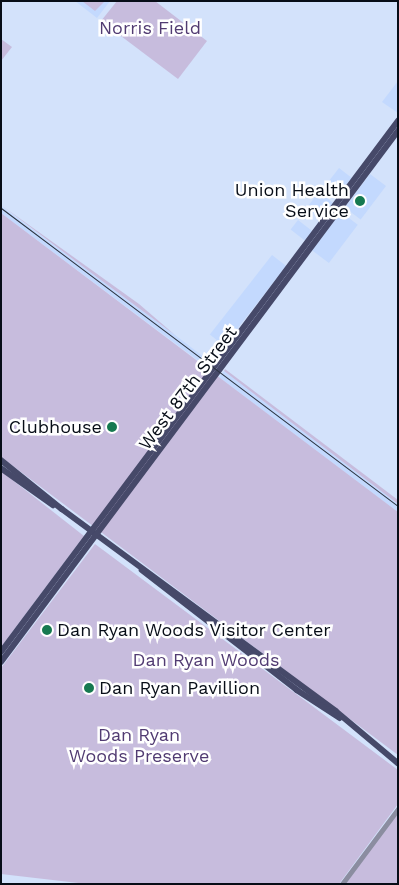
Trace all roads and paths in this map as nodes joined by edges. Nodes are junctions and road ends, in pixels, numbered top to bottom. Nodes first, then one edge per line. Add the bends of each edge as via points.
1 (398, 121) edge
2 (398, 131) edge
3 (252, 321) junction
4 (1, 460) edge
5 (1, 468) edge
6 (62, 509) junction
7 (94, 533) junction
8 (1, 652) edge
9 (1, 662) edge
10 (398, 762) edge
11 (398, 809) edge
12 (342, 884) edge

1 - 3 main road, West 87th Street
2 - 3 main road, West 87th Street
3 - 7 main road, West 87th Street
4 - 6 main road
5 - 6 main road
6 - 7 main road
7 - 8 main road, West 87th Street
7 - 9 main road, West 87th Street
7 - 10 main road via 297,690
11 - 12 street

